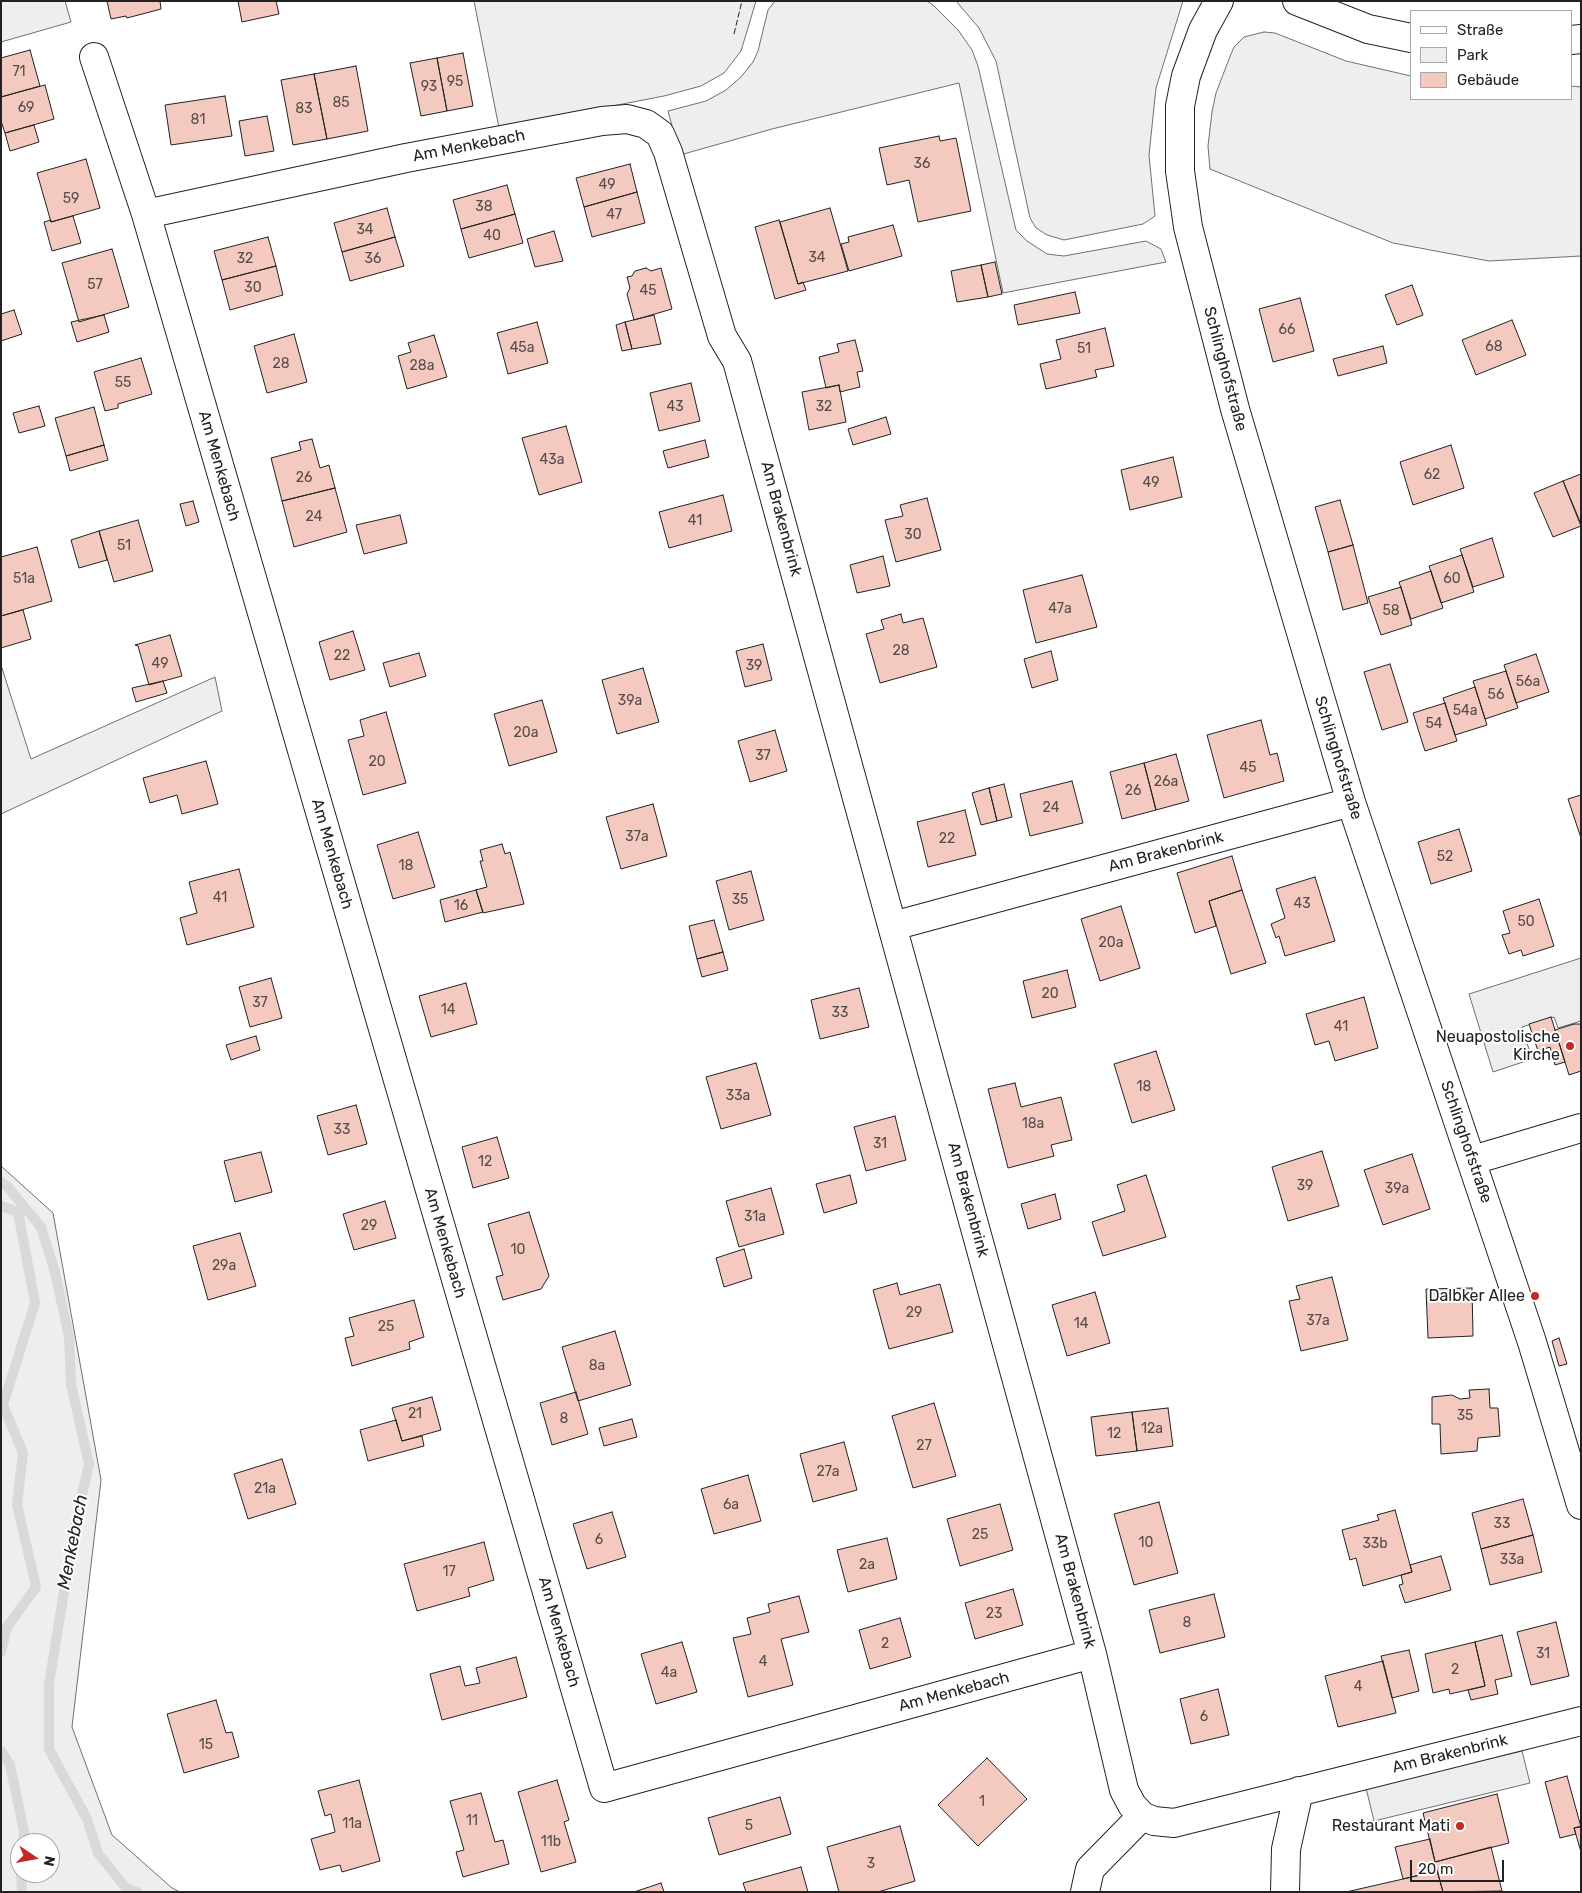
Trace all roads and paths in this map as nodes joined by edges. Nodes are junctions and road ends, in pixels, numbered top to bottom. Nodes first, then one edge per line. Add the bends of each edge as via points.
1 (1219, 1) edge
2 (1298, 1) edge
3 (1410, 38) edge
4 (94, 57) dead end
5 (646, 124) joint
6 (146, 214) junction
7 (1351, 802) junction
8 (893, 926) junction
9 (1581, 1128) edge
10 (1472, 1160) junction
11 (1581, 1505) edge
12 (1092, 1654) junction
13 (1581, 1721) edge
14 (1300, 1791) junction
15 (1142, 1816) junction
16 (1085, 1892) edge
17 (1285, 1892) edge

1 - 7 street, Schlinghofstraße via 1203,30 1186,76 1180,106 1180,171 1188,227 1238,418
2 - 3 street via 1368,29
4 - 6 street, Am Menkebach
5 - 6 street, Am Menkebach via 627,119 602,121 406,158
5 - 8 street, Am Brakenbrink via 660,134 668,152 722,336 737,361
6 - 12 street, Am Menkebach via 604,1788
7 - 8 street, Am Brakenbrink
7 - 10 street, Schlinghofstraße
8 - 12 street, Am Brakenbrink
9 - 10 street
10 - 11 street, Schlinghofstraße
12 - 15 street, Am Brakenbrink via 1124,1790
13 - 14 street, Am Brakenbrink
14 - 15 street, Am Brakenbrink via 1174,1824
14 - 17 street via 1286,1849
15 - 16 street via 1090,1869

